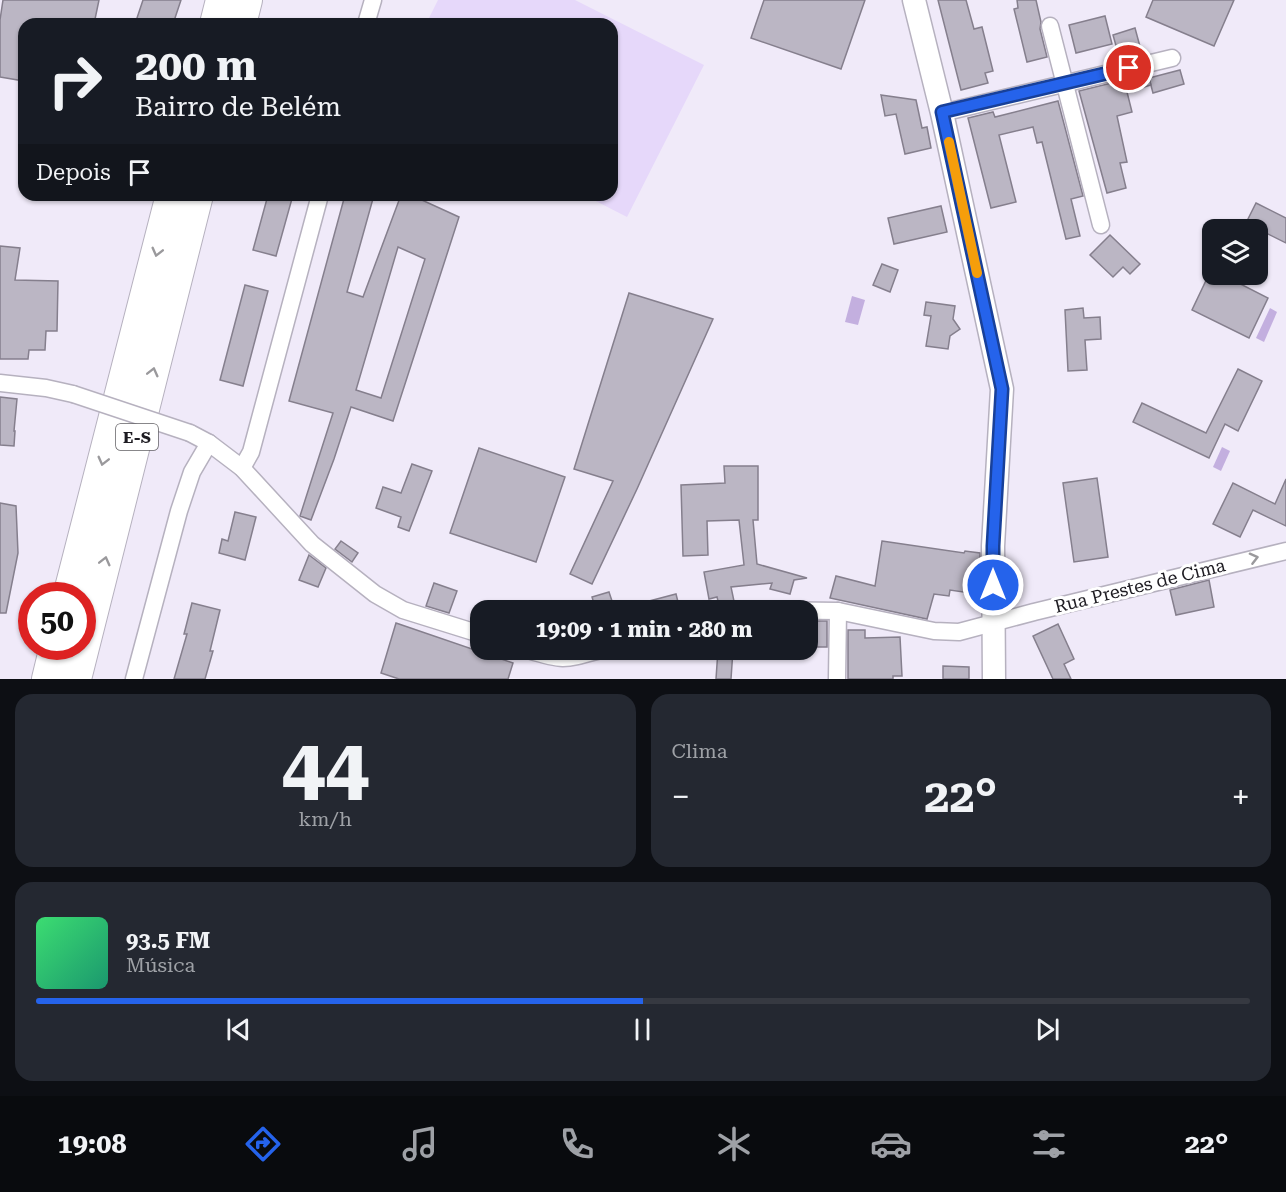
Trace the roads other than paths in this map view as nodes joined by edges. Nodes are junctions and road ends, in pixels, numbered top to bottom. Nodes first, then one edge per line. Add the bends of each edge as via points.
1 (221, 0) edge
2 (247, 0) edge
3 (373, 0) edge
4 (914, 0) edge
5 (216, 18) edge
6 (242, 18) edge
7 (368, 18) edge
8 (1050, 26) dead end
9 (1172, 58) dead end
10 (1065, 83) junction
11 (942, 112) junction
12 (169, 201) edge
13 (196, 201) edge
14 (318, 201) edge
15 (1101, 225) dead end
16 (0, 383) edge
17 (209, 443) junction
18 (242, 468) junction
19 (1286, 550) edge
20 (72, 582) edge
21 (818, 611) edge
22 (838, 611) junction
23 (994, 623) junction
24 (470, 631) edge
25 (52, 660) edge
26 (47, 679) edge
27 (76, 679) edge
28 (134, 679) edge
29 (837, 679) edge
30 (994, 679) edge

1 - 5 highway
2 - 6 highway
3 - 7 street
4 - 11 main road
8 - 10 street
9 - 10 street
10 - 11 street
10 - 15 street
11 - 23 main road via 1002,389 993,546
12 -> 20 highway, E-S
27 -> 13 highway, E-S
14 - 18 street via 251,452
16 - 17 street, bridge via 73,394
17 - 18 street
17 - 28 street via 192,472 179,511
18 - 24 street via 312,544 375,594 403,610
23 -> 19 street, Rua Prestes de Cima
21 - 22 street, Rua Prestes de Cima
22 - 23 street, Rua Prestes de Cima via 934,632 959,632
22 - 29 street
23 - 30 main road
25 - 26 highway

